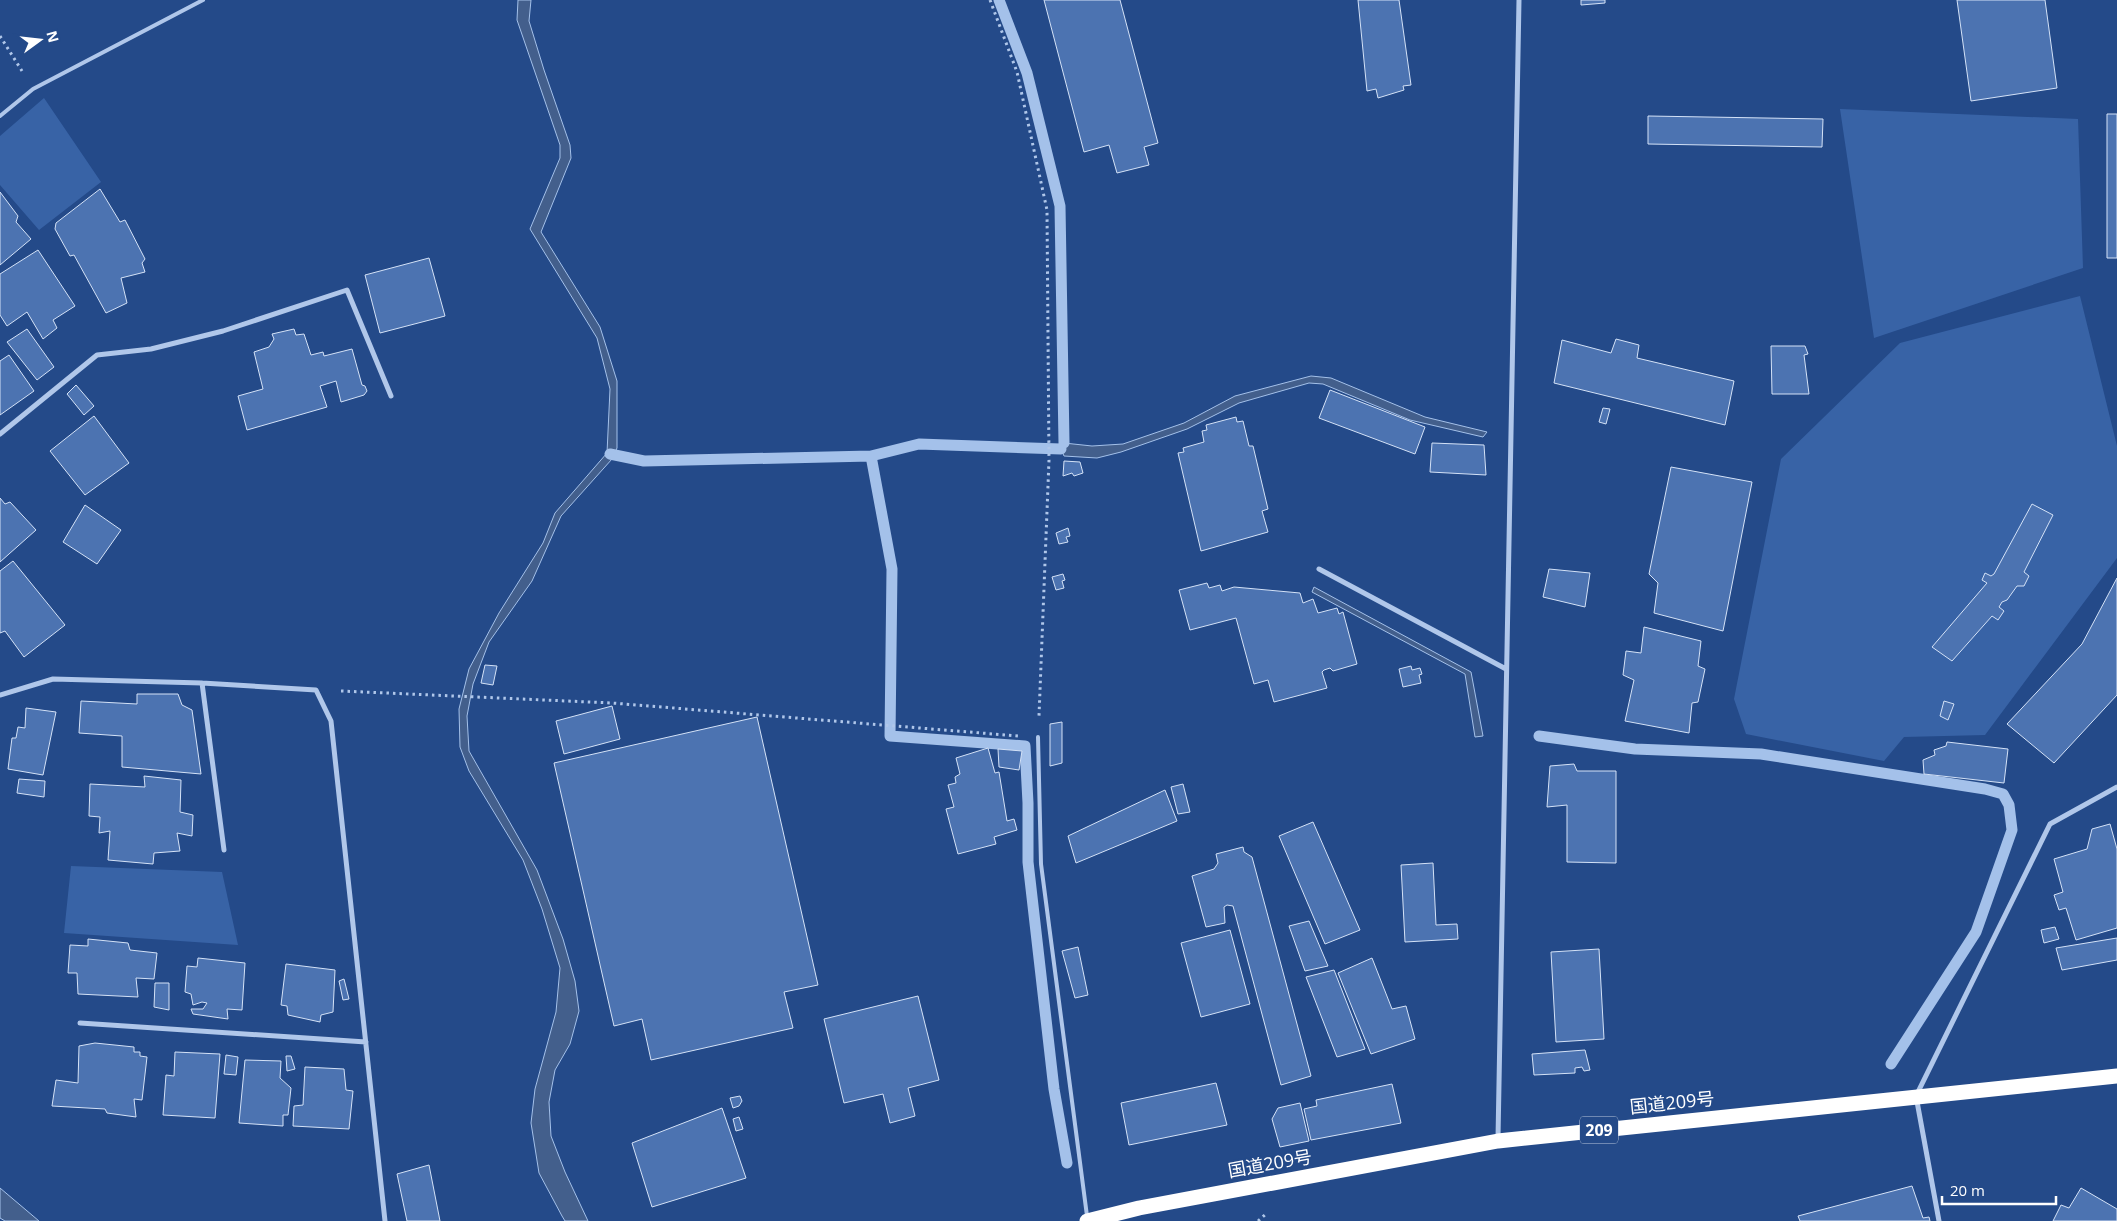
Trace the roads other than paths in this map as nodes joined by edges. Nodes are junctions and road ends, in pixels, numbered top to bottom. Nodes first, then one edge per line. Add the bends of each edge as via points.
1 (204, 0) edge
2 (1518, 0) edge
3 (0, 116) edge
4 (390, 396) dead end
5 (0, 434) edge
6 (1319, 569) dead end
7 (1506, 669) junction
8 (202, 683) junction
9 (0, 696) edge
10 (1038, 737) road end
11 (2117, 787) edge
12 (224, 850) dead end
13 (80, 1023) dead end
14 (366, 1042) junction
15 (2117, 1076) edge
16 (1916, 1096) junction
17 (1498, 1141) junction
18 (385, 1221) edge
19 (1087, 1221) edge
20 (1939, 1221) edge

1 - 3 lane via 33,89
2 - 7 street
4 - 5 street via 347,290 223,331 151,349 97,355
6 - 7 street
7 - 17 street
8 - 9 street via 53,680
8 - 12 street
8 - 14 street via 316,690 330,721
10 - 19 lane via 1041,864
11 - 16 street via 2050,824
13 - 14 street
14 - 18 street
15 - 16 highway, 国道209号 / 209
16 - 17 highway, 国道209号 / 209
16 - 20 street
17 - 19 highway, 国道209号 / 209 via 1139,1208

